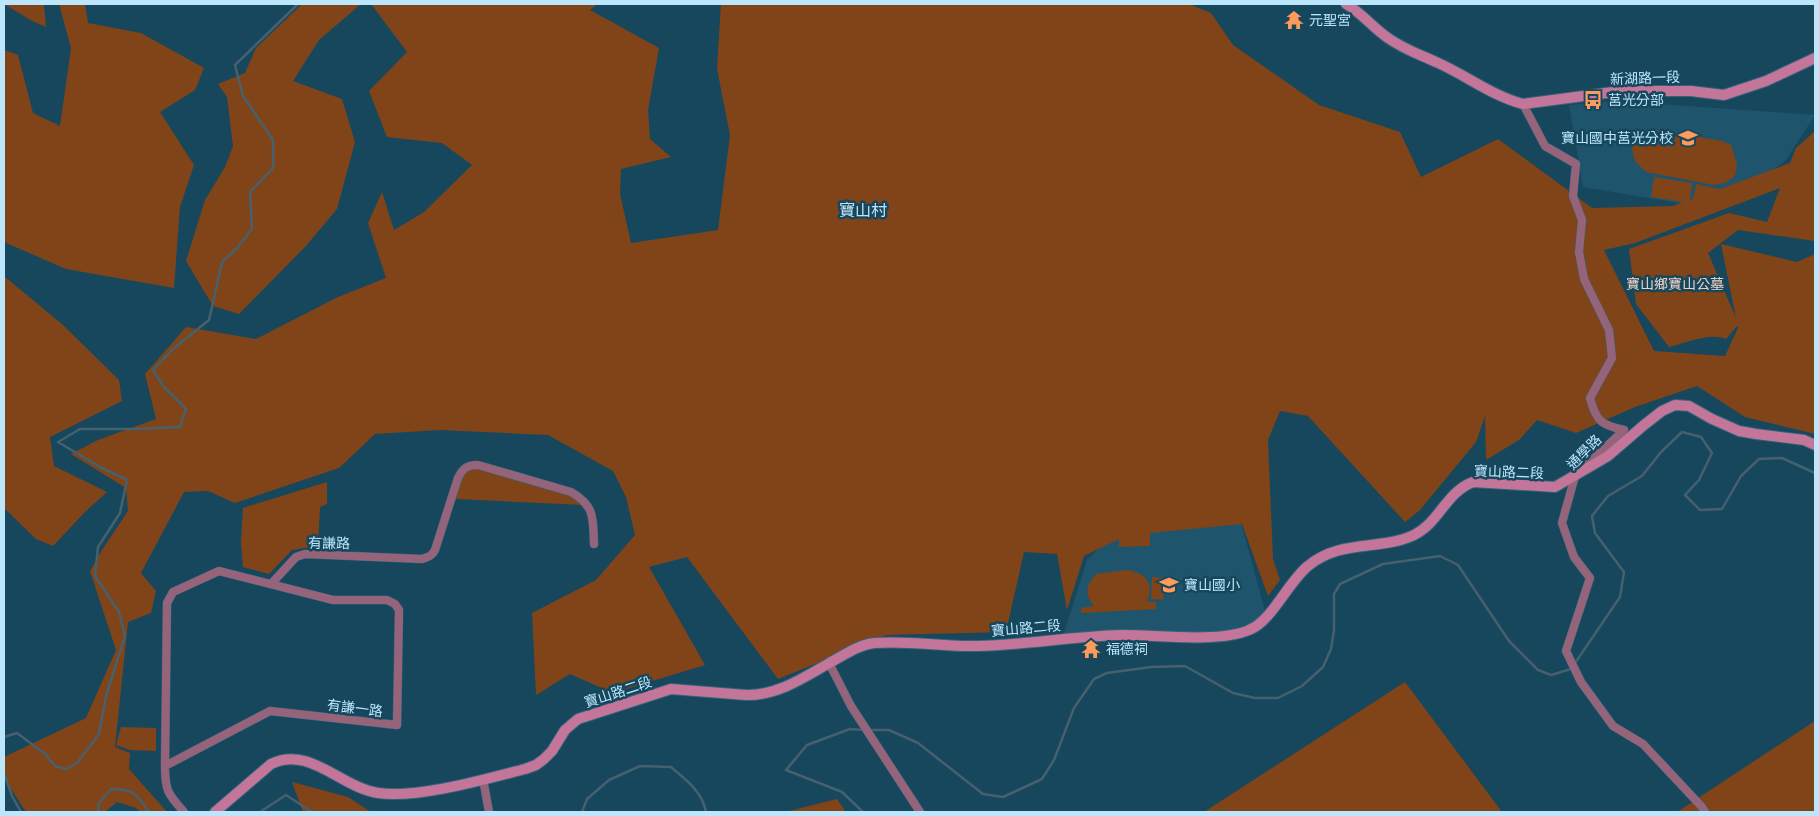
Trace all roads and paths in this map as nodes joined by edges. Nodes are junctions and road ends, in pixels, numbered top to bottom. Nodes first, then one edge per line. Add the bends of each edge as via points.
1 (1346, 4) edge
2 (1815, 58) edge
3 (1523, 104) junction
4 (1815, 445) edge
5 (1575, 476) junction
6 (594, 544) dead end
7 (272, 583) junction
8 (829, 663) junction
9 (165, 766) junction
10 (484, 780) junction
11 (184, 812) edge
12 (215, 812) edge
13 (489, 812) edge
14 (920, 812) edge
15 (1705, 812) edge

1 - 3 street, 新湖路一段 via 1408,51 1436,61 1508,100
2 - 3 street, 新湖路一段 via 1766,81 1724,94 1621,91
3 - 5 street, 通學路 via 1545,146 1576,164 1573,196 1582,220 1579,252 1582,270 1609,330 1612,358 1590,398 1594,414 1607,427 1624,430
4 - 5 street, 寶山路二段 via 1797,438 1739,431 1689,406 1675,405 1662,411 1608,456
5 - 8 street, 寶山路二段 via 1554,487 1472,482 1463,486 1415,535 1354,546 1322,556 1295,579 1262,623 1236,634 1090,636 979,646 897,642 871,644
5 - 15 street, 通學路 via 1562,524 1574,557 1590,578 1566,650 1581,682 1613,726 1643,744
6 - 7 street, 有謙路 via 593,517 581,498 571,492 470,465 458,478 435,550 428,557 305,554 296,557
7 - 9 street via 219,571 173,592 168,603
7 - 9 street, 有謙一路 via 333,600 387,600 395,604 399,610 397,725 270,711
8 - 10 street, 寶山路二段 via 765,694 671,689 587,716 573,722 552,751 536,765
8 - 14 street via 851,706
9 - 11 street via 169,795
10 - 12 street, 寶山路二段 via 427,791 382,793 366,790 308,761 285,758 271,764
10 - 13 street

